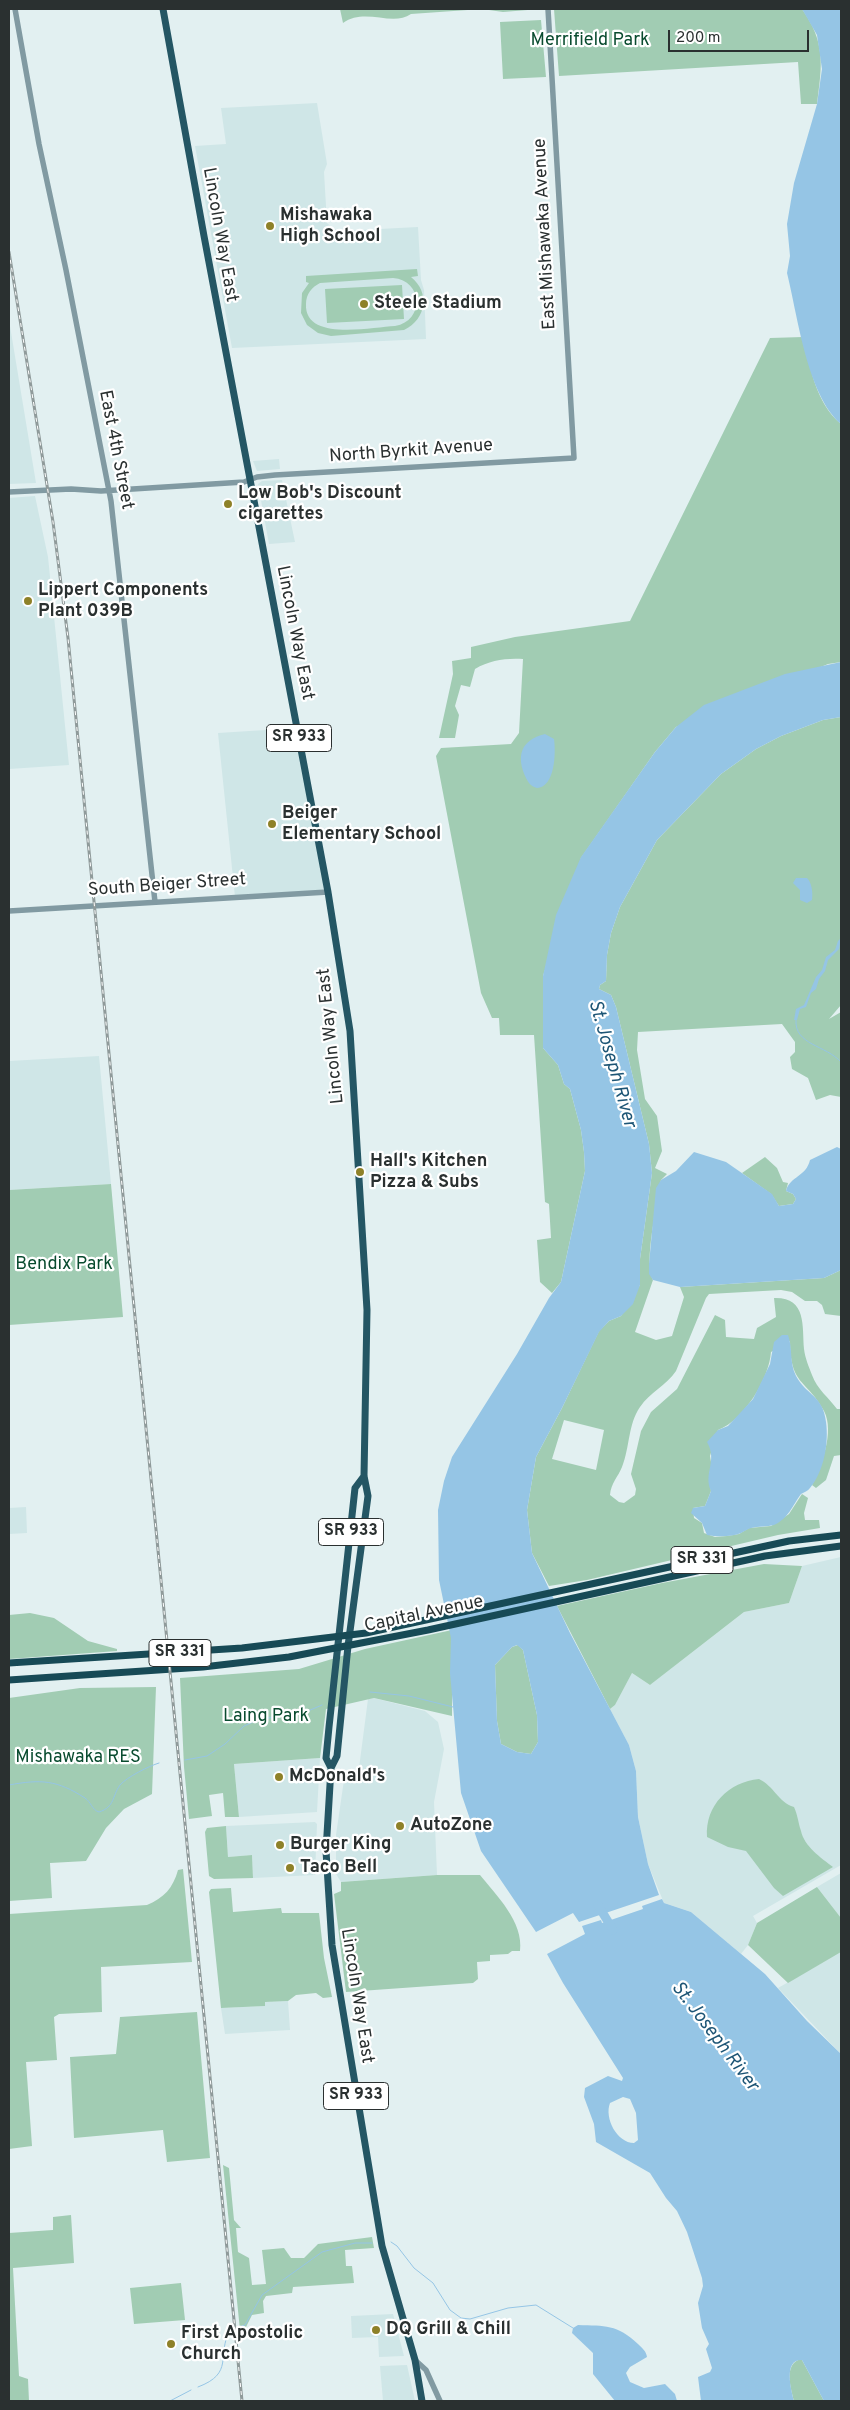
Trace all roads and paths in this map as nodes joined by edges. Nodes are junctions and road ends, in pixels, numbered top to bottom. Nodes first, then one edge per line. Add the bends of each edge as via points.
1 (15, 9) edge
2 (163, 9) edge
3 (548, 9) edge
4 (574, 458) joint
5 (250, 479) junction
6 (108, 490) junction
7 (9, 492) edge
8 (328, 892) junction
9 (155, 902) junction
10 (9, 911) edge
11 (364, 1476) junction
12 (841, 1535) edge
13 (841, 1546) edge
14 (350, 1635) junction
15 (340, 1636) junction
16 (348, 1646) junction
17 (338, 1648) junction
18 (9, 1662) edge
19 (9, 1680) edge
20 (331, 1768) junction
21 (415, 2360) junction
22 (422, 2401) edge
23 (440, 2401) edge

1 - 6 street, East 4th Street
2 - 5 main road, Lincoln Way East / SR 933
3 - 4 street, East Mishawaka Avenue
4 - 5 street, North Byrkit Avenue
5 - 6 street, North Byrkit Avenue via 244,482
5 - 8 main road, Lincoln Way East / SR 933
6 - 7 street, North Byrkit Avenue
6 - 9 street, East 4th Street
8 - 9 street, South Beiger Street
8 - 11 main road, Lincoln Way East / SR 933 via 350,1031 354,1091 367,1310
9 - 10 street, South Beiger Street
11 - 14 main road, Lincoln Way East / SR 933 via 368,1496
11 - 15 main road, Lincoln Way East / SR 933 via 355,1488
12 - 14 highway, Capital Avenue / SR 331 via 789,1541
13 - 16 highway, Capital Avenue / SR 331 via 765,1556
14 - 15 highway, Capital Avenue / SR 331
14 - 16 main road, Lincoln Way East / SR 933
15 - 17 main road, Lincoln Way East / SR 933
15 - 18 highway, Capital Avenue / SR 331 via 190,1653
16 - 17 highway, Capital Avenue / SR 331
16 - 20 main road, Lincoln Way East / SR 933 via 337,1756
17 - 19 highway, Capital Avenue / SR 331 via 203,1668
17 - 20 main road, Lincoln Way East / SR 933 via 326,1758
20 - 21 main road, Lincoln Way East / SR 933 via 326,1851 333,1953 382,2246
21 - 22 main road, Lincoln Way East / SR 933
21 - 23 street via 426,2370

